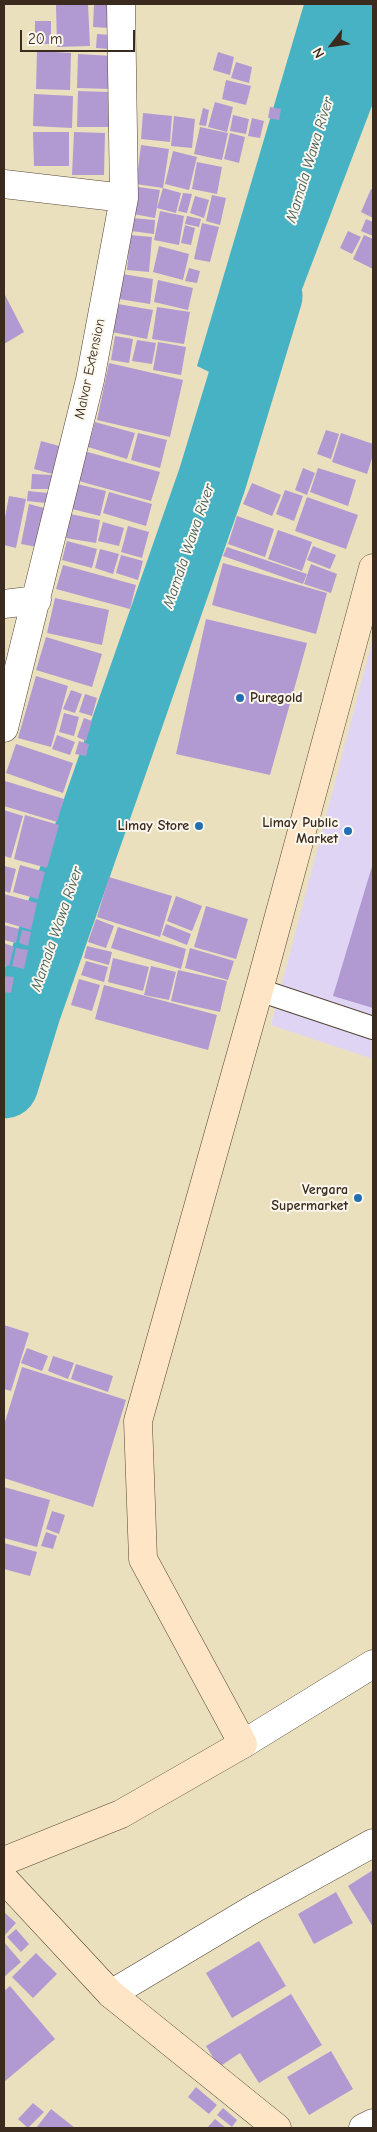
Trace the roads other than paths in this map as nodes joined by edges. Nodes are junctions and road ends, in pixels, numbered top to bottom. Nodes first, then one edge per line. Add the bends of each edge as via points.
1 (122, 4) edge
2 (4, 184) edge
3 (124, 198) junction
4 (373, 568) edge
5 (36, 600) junction
6 (4, 604) edge
7 (4, 728) edge
8 (259, 990) junction
9 (373, 1028) edge
10 (373, 1664) edge
11 (243, 1744) junction
12 (373, 1843) edge
13 (4, 1861) edge
14 (4, 1879) edge
15 (111, 1994) junction
16 (373, 2123) edge
17 (277, 2128) edge
18 (363, 2128) edge

1 - 3 street, Malvar Extension
2 - 3 street
3 - 5 street, Malvar Extension via 90,380
4 - 8 street
5 - 6 street
5 - 7 street, Malvar Extension
8 - 9 lane
8 - 11 street via 138,1421 143,1560
10 - 11 street
11 - 13 street via 121,1814
12 - 15 street via 255,1908
14 - 15 street
15 - 17 street
16 - 18 street

